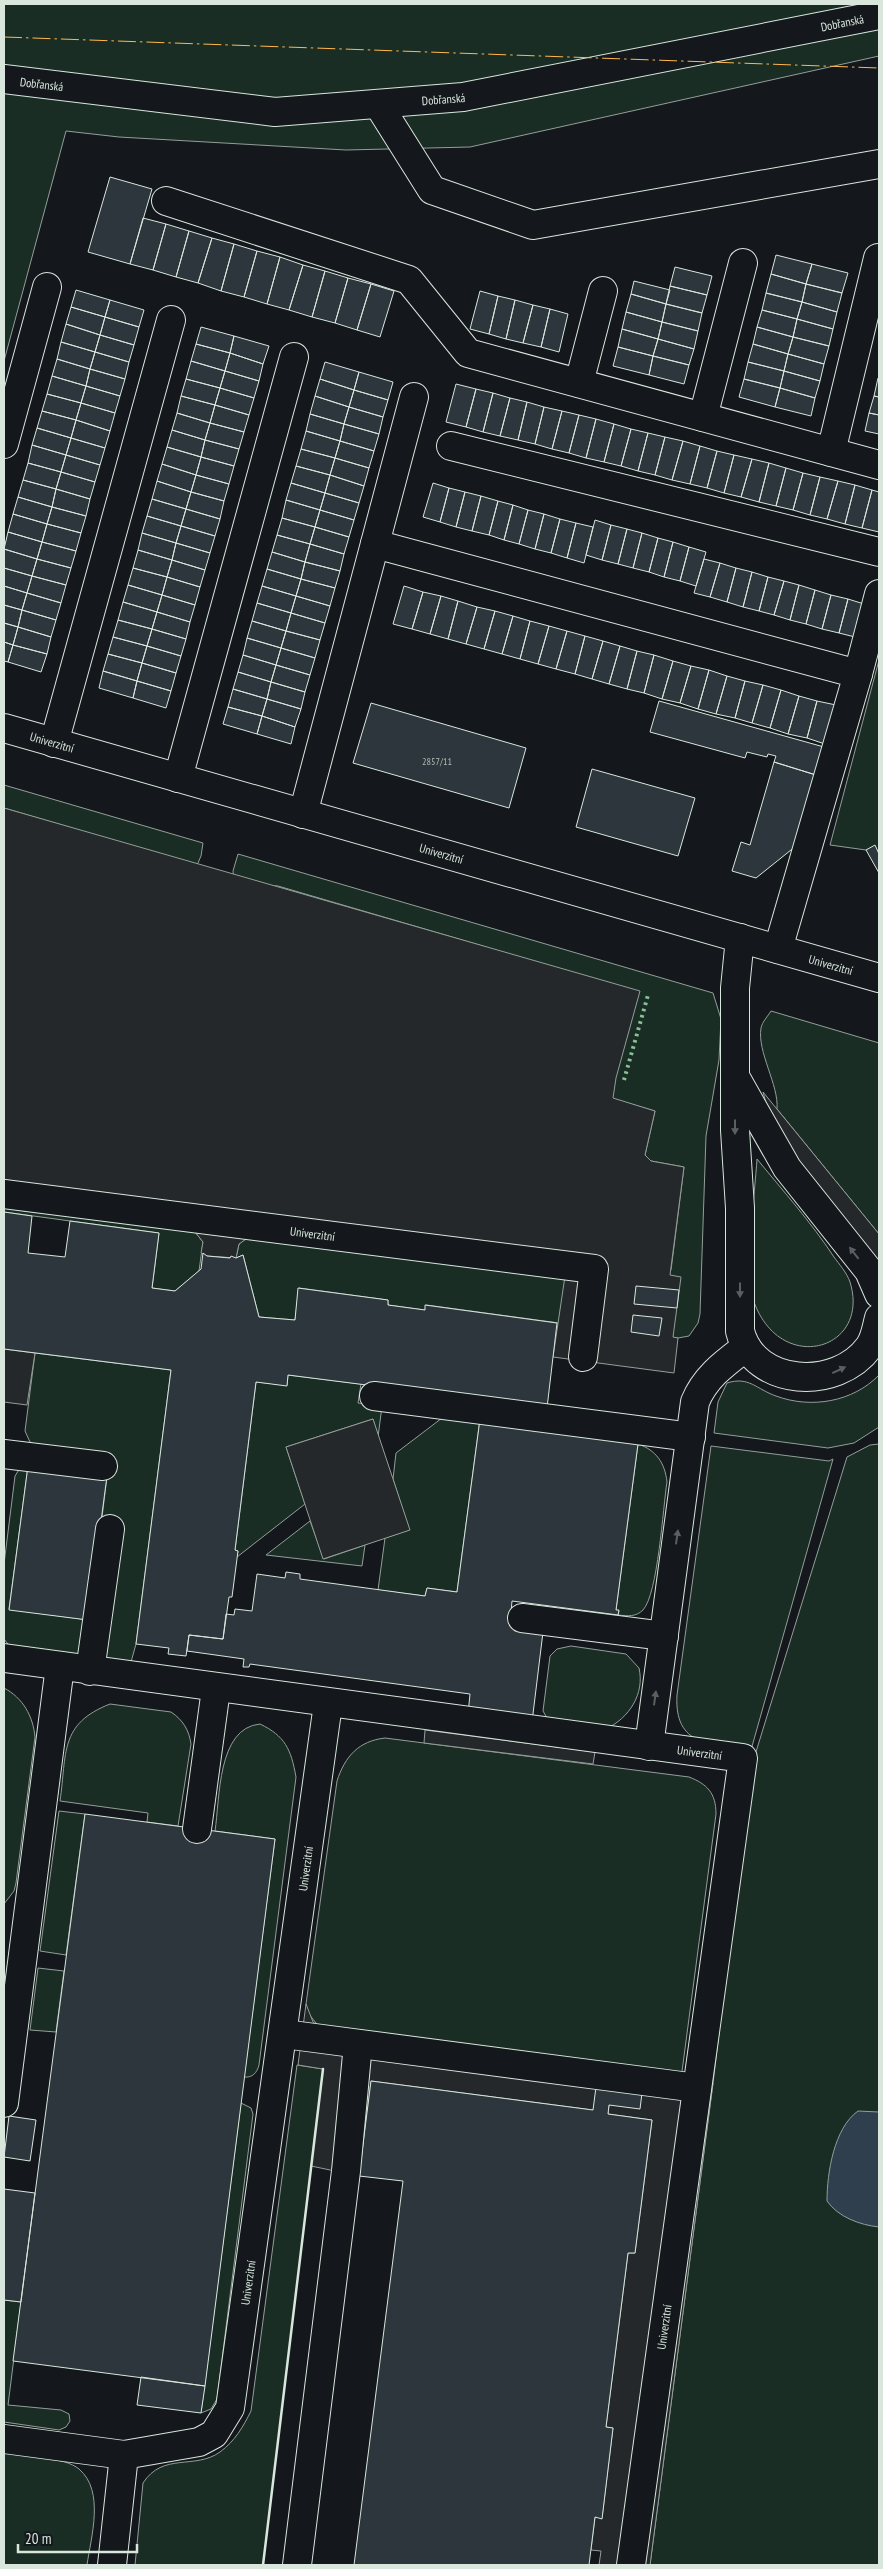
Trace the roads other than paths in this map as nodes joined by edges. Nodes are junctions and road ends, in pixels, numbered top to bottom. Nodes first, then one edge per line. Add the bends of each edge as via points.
1 (879, 15) edge
2 (4, 79) edge
3 (378, 104) junction
4 (879, 164) edge
5 (166, 202) dead end
6 (878, 258) dead end
7 (743, 264) dead end
8 (47, 287) dead end
9 (602, 291) dead end
10 (171, 320) dead end
11 (294, 357) dead end
12 (579, 383) junction
13 (414, 396) dead end
14 (703, 417) junction
15 (4, 444) edge
16 (451, 446) dead end
17 (832, 452) junction
18 (879, 465) edge
19 (375, 544) junction
20 (879, 552) edge
21 (879, 594) edge
22 (858, 674) junction
23 (4, 728) edge
24 (54, 742) junction
25 (178, 778) junction
26 (303, 814) junction
27 (740, 938) junction
28 (778, 949) junction
29 (879, 978) edge
30 (736, 1079) junction
31 (4, 1194) edge
32 (879, 1294) edge
33 (879, 1318) edge
34 (746, 1347) junction
35 (583, 1357) dead end
36 (374, 1396) dead end
37 (691, 1437) junction
38 (4, 1454) edge
39 (102, 1466) dead end
40 (110, 1529) dead end
41 (522, 1618) dead end
42 (664, 1636) junction
43 (4, 1658) edge
44 (60, 1666) junction
45 (90, 1671) junction
46 (216, 1689) junction
47 (328, 1704) junction
48 (649, 1746) junction
49 (197, 1829) dead end
50 (13, 1943) edge
51 (284, 2034) junction
52 (358, 2044) junction
53 (697, 2088) junction
54 (4, 2103) edge
55 (4, 2439) edge
56 (124, 2455) junction
57 (112, 2565) edge
58 (297, 2565) edge
59 (631, 2565) edge

1 - 3 street, Dobřanská via 462,97
2 - 3 street, Dobřanská via 275,112
3 - 4 street via 432,190 533,225
5 - 12 street via 409,280 468,353
6 - 17 street
7 - 14 street
8 - 15 street
9 - 12 street
10 - 24 street
11 - 25 street
12 - 14 street
13 - 19 street
14 - 17 street
16 - 20 street
17 - 18 street
19 - 22 street
19 - 26 street
21 - 22 street
22 - 28 street
23 - 24 street, Univerzitní
24 - 25 street, Univerzitní
25 - 26 street, Univerzitní
26 - 27 street, Univerzitní
27 - 28 street, Univerzitní
27 - 30 street via 735,988
28 - 29 street, Univerzitní
32 -> 30 street via 869,1271 787,1168
30 -> 34 street via 740,1331
31 - 35 street, Univerzitní via 594,1269
34 -> 33 street via 771,1369 787,1375 799,1378 825,1376 848,1365 868,1348
34 - 37 street via 701,1386
36 - 37 street
42 -> 37 street
38 - 39 street
40 - 45 street
41 - 42 street
48 -> 42 street
43 - 44 street, Univerzitní
44 - 45 street, Univerzitní
44 - 50 street
45 - 46 street, Univerzitní
46 - 47 street, Univerzitní
46 - 49 street
47 - 48 street, Univerzitní
47 - 51 street, Univerzitní
48 - 53 street, Univerzitní via 743,1758
50 - 54 street
51 - 52 street
51 - 56 street, Univerzitní via 230,2408 214,2434 199,2442
52 - 53 street
52 - 58 street
53 - 59 street, Univerzitní
55 - 56 street, Univerzitní
56 - 57 street

